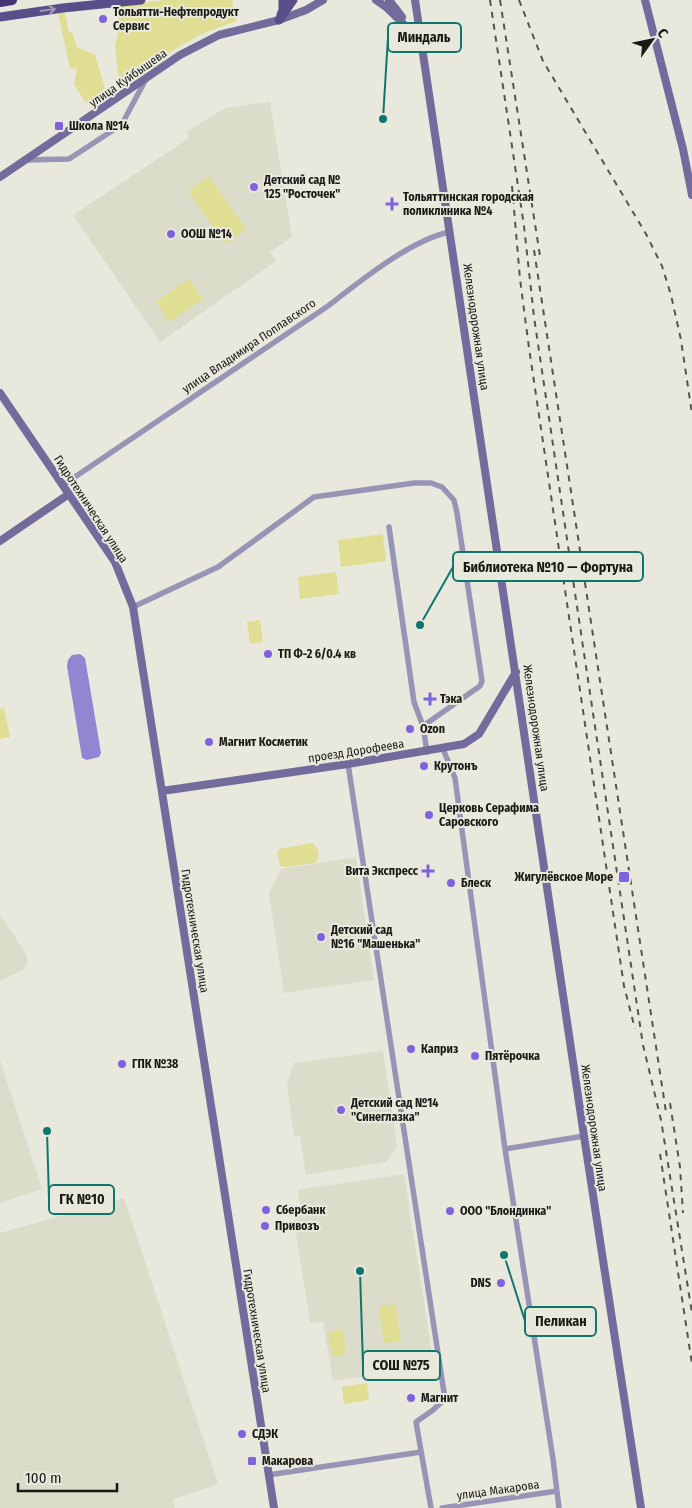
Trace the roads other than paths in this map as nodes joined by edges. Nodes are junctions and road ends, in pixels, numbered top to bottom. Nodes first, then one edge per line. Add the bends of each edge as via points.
1 (12, 0) edge
2 (141, 0) edge
3 (283, 0) edge
4 (294, 0) edge
5 (323, 0) edge
6 (376, 0) edge
7 (389, 0) edge
8 (416, 0) edge
9 (645, 0) edge
10 (0, 2) edge
11 (0, 17) edge
12 (279, 20) junction
13 (420, 40) junction
14 (147, 78) junction
15 (683, 149) junction
16 (692, 157) edge
17 (26, 160) junction
18 (0, 178) edge
19 (691, 183) edge
20 (692, 195) edge
21 (450, 232) junction
22 (0, 393) edge
23 (63, 485) junction
24 (69, 494) junction
25 (389, 527) dead end
26 (0, 541) edge
27 (133, 607) junction
28 (516, 672) junction
29 (423, 726) junction
30 (443, 749) junction
31 (427, 752) junction
32 (348, 764) junction
33 (162, 791) junction
34 (584, 1136) junction
35 (505, 1149) junction
36 (421, 1452) junction
37 (268, 1475) junction
38 (557, 1491) junction
39 (274, 1508) edge
40 (431, 1508) edge
41 (442, 1508) edge
42 (559, 1508) edge
43 (641, 1508) edge

1 - 10 highway
11 -> 2 main road
3 - 12 main road
4 - 12 main road
5 - 12 main road, улица Куйбышева
6 - 13 main road
7 - 13 main road
8 - 13 main road, Железнодорожная улица
9 - 15 main road
12 - 14 main road, улица Куйбышева via 218,35 180,55
13 - 21 main road, Железнодорожная улица
14 - 17 main road, улица Куйбышева
14 - 17 street via 122,124 69,159
15 - 16 main road
15 - 19 main road
17 - 18 main road, улица Куйбышева
19 - 20 main road
21 - 23 street, улица Владимира Поплавского via 413,247 360,280 320,312
21 - 28 main road, Железнодорожная улица
22 - 23 main road, Гидротехническая улица
23 - 24 main road, Гидротехническая улица
24 - 26 main road
24 - 27 main road, Гидротехническая улица via 114,562
25 - 29 street via 414,702
27 - 29 street via 218,566 314,497 414,483 442,487 454,500 457,513 482,681 480,686
27 - 33 main road, Гидротехническая улица
28 - 30 main road, проезд Дорофеева via 479,734 464,744
28 - 34 main road, Железнодорожная улица
29 - 31 street
30 - 31 main road, проезд Дорофеева
30 - 35 street via 455,778
31 - 32 main road, проезд Дорофеева
32 - 33 main road, проезд Дорофеева
32 - 36 street via 445,1399 416,1422
33 - 37 main road, Гидротехническая улица
34 - 35 street
34 - 43 main road, Железнодорожная улица
35 - 38 street
36 - 37 street
36 - 40 street
37 - 39 main road, Гидротехническая улица
38 - 41 street, улица Макарова
38 - 42 street

